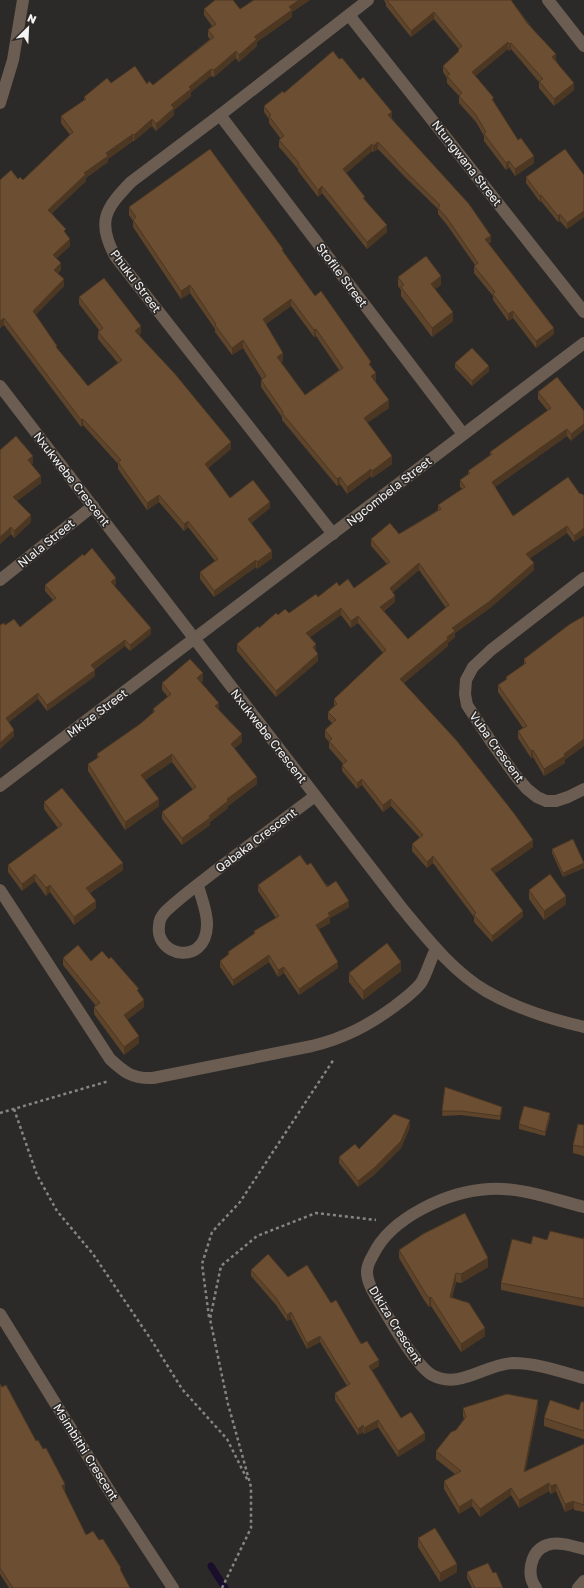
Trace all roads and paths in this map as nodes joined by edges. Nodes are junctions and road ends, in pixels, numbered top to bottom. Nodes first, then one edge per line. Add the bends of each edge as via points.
1 (23, 0) edge
2 (368, 0) edge
3 (548, 0) edge
4 (349, 15) junction
5 (584, 46) edge
6 (0, 103) edge
7 (220, 115) junction
8 (584, 312) edge
9 (584, 343) edge
10 (0, 386) edge
11 (463, 434) junction
12 (93, 506) junction
13 (333, 534) junction
14 (584, 578) edge
15 (0, 580) edge
16 (194, 640) junction
17 (0, 786) edge
18 (584, 789) edge
19 (315, 796) junction
20 (198, 885) junction
21 (0, 890) edge
22 (436, 949) junction
23 (584, 1027) edge
24 (351, 1034) junction
25 (130, 1075) junction
26 (14, 1109) junction
27 (0, 1113) edge
28 (584, 1207) edge
29 (400, 1223) junction
30 (0, 1314) edge
31 (210, 1319) junction
32 (584, 1378) edge
33 (251, 1487) junction
34 (584, 1549) edge
35 (584, 1581) edge
36 (173, 1588) edge
37 (222, 1588) edge
38 (536, 1588) edge
39 (578, 1588) edge

1 - 6 street via 13,60
2 - 4 street, Phuku Street
3 - 5 street
4 - 7 street, Phuku Street
4 - 8 street, Ntungwana Street
7 - 11 street, Stofile Street
7 - 13 street, Phuku Street via 145,171 118,195 108,210 104,226 107,241 115,256
9 - 11 street, Ngcombela Street
10 - 12 street, Nxukwebe Crescent
11 - 13 street, Ngcombela Street
12 - 15 street, Nlala Street
12 - 16 street, Nxukwebe Crescent
13 - 16 street, Ngcombela Street
14 - 18 street, Vuba Crescent via 490,650 473,667 466,680 465,694 467,705 515,776 537,797 546,801 556,801
16 - 17 street, Mkize Street
16 - 19 street, Nxukwebe Crescent
19 - 20 street, Qabaka Crescent
19 - 22 street, Nxukwebe Crescent
20 - 20 street, Qabaka Crescent via 208,925 206,934 201,946 194,952 176,951 162,942 158,934 159,921 164,912
21 - 25 street via 104,1051
22 - 23 street, Nxukwebe Crescent via 485,991 524,1010
22 - 24 street via 414,991
24 - 25 street via 312,1046 153,1078
24 - 31 path via 240,1202 212,1232 202,1264
25 - 26 path
26 - 27 path
26 - 33 path via 37,1175 57,1211 92,1254 152,1340 182,1389 227,1439
28 - 29 street, Dikiza Crescent via 513,1190 489,1189 458,1195 436,1203 415,1212
29 - 31 path via 316,1213 257,1236 220,1266
29 - 32 street, Dikiza Crescent via 377,1246 367,1271 369,1282 387,1315 422,1368 432,1375 453,1380 514,1363
30 - 36 street, Msimbithi Crescent
31 - 33 path via 228,1404
33 - 37 path via 251,1528
34 - 38 street via 557,1544 547,1545 539,1550 530,1570 532,1583
35 - 39 street

